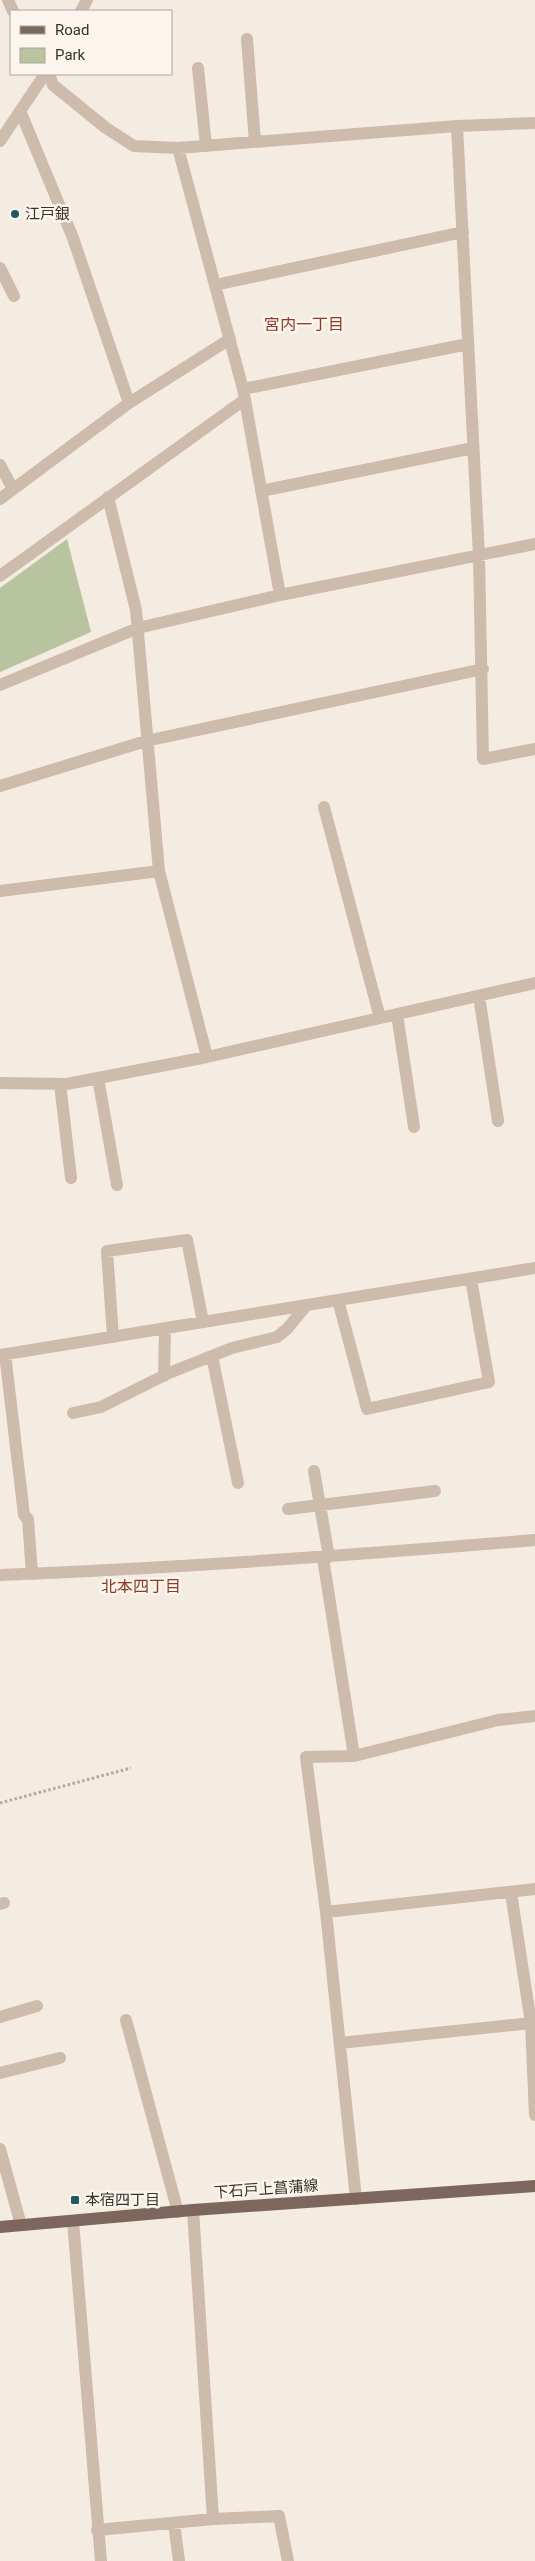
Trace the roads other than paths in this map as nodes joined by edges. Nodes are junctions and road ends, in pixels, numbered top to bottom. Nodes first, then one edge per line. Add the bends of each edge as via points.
1 (247, 39) dead end
2 (198, 68) dead end
3 (46, 75) edge
4 (48, 75) edge
5 (21, 112) junction
6 (535, 123) edge
7 (457, 126) junction
8 (0, 141) edge
9 (255, 142) junction
10 (206, 146) junction
11 (178, 148) junction
12 (462, 232) junction
13 (0, 268) edge
14 (215, 285) junction
15 (14, 296) dead end
16 (230, 339) junction
17 (468, 344) junction
18 (244, 395) junction
19 (129, 403) junction
20 (473, 448) junction
21 (0, 465) edge
22 (14, 489) junction
23 (261, 491) junction
24 (108, 497) junction
25 (0, 499) edge
26 (535, 544) edge
27 (479, 556) junction
28 (0, 576) edge
29 (280, 595) junction
30 (138, 628) junction
31 (483, 669) junction
32 (0, 685) edge
33 (146, 741) junction
34 (535, 749) edge
35 (0, 786) edge
36 (324, 807) dead end
37 (159, 871) junction
38 (0, 892) edge
39 (535, 983) edge
40 (479, 996) junction
41 (397, 1014) junction
42 (380, 1018) junction
43 (207, 1057) junction
44 (98, 1078) junction
45 (0, 1083) edge
46 (60, 1084) junction
47 (498, 1121) dead end
48 (414, 1127) dead end
49 (71, 1178) dead end
50 (117, 1185) dead end
51 (535, 1268) edge
52 (471, 1279) junction
53 (338, 1300) junction
54 (306, 1306) junction
55 (203, 1322) junction
56 (165, 1329) junction
57 (113, 1337) junction
58 (3, 1355) edge
59 (212, 1356) junction
60 (164, 1376) junction
61 (73, 1413) dead end
62 (314, 1472) dead end
63 (238, 1483) dead end
64 (435, 1491) dead end
65 (320, 1505) junction
66 (288, 1509) dead end
67 (535, 1540) edge
68 (326, 1558) junction
69 (32, 1574) junction
70 (0, 1575) edge
71 (535, 1716) edge
72 (354, 1756) junction
73 (535, 1889) edge
74 (511, 1893) junction
75 (326, 1912) junction
76 (37, 2006) dead end
77 (0, 2017) edge
78 (126, 2020) dead end
79 (531, 2024) junction
80 (340, 2043) junction
81 (60, 2058) dead end
82 (0, 2073) edge
83 (535, 2114) edge
84 (0, 2149) edge
85 (535, 2186) edge
86 (356, 2199) junction
87 (193, 2210) junction
88 (178, 2212) junction
89 (73, 2221) junction
90 (21, 2225) junction
91 (0, 2227) edge
92 (213, 2519) junction
93 (174, 2523) junction
94 (97, 2530) junction
95 (101, 2561) edge
96 (179, 2561) edge
97 (288, 2561) edge

1 - 9 street
2 - 10 street
3 - 5 street
4 - 11 street via 53,85 134,146
5 - 8 street
5 - 19 street via 73,238
6 - 7 street
7 - 9 street
7 - 12 street
9 - 10 street
10 - 11 street
11 - 14 street
12 - 14 street
12 - 17 street
13 - 15 street
14 - 16 street
16 - 18 street
16 - 19 street
17 - 18 street
17 - 20 street
18 - 23 street
18 - 24 street
19 - 22 street
20 - 23 street
20 - 27 street
21 - 22 street
22 - 25 street
23 - 29 street
24 - 28 street
24 - 30 street
26 - 27 street
27 - 29 street
27 - 31 street
29 - 30 street
30 - 32 street
30 - 33 street
31 - 33 street
31 - 34 street via 483,759
33 - 35 street
33 - 37 street
36 - 42 street
37 - 38 street
37 - 43 street
39 - 40 street
40 - 41 street
40 - 47 street
41 - 42 street
41 - 48 street
42 - 43 street
43 - 44 street
44 - 46 street
44 - 50 street
45 - 46 street
46 - 49 street
51 - 52 street
52 - 53 street
52 - 53 street via 489,1382 367,1409
53 - 54 street
54 - 55 street
54 - 59 street via 277,1337
55 - 56 street
55 - 57 street via 187,1240 107,1251
56 - 57 street
56 - 60 street
57 - 58 street
58 - 69 street via 24,1515 28,1520
59 - 60 street
59 - 63 street
60 - 61 street via 101,1407
62 - 65 street
64 - 65 street
65 - 66 street
65 - 68 street
67 - 68 street
68 - 69 street
68 - 72 street
69 - 70 street
71 - 72 street via 498,1720
72 - 75 street via 306,1757
73 - 74 street
74 - 75 street
74 - 79 street
75 - 80 street
76 - 77 street
78 - 88 street
79 - 80 street
79 - 83 street
80 - 86 street
81 - 82 street
84 - 90 street
85 - 86 main road, 下石戸上菖蒲線
86 - 87 main road, 下石戸上菖蒲線
87 - 88 main road, 下石戸上菖蒲線
87 - 92 street
88 - 89 main road, 下石戸上菖蒲線
89 - 90 main road, 下石戸上菖蒲線
89 - 94 street
90 - 91 main road, 下石戸上菖蒲線
92 - 93 street
92 - 97 street via 280,2516
93 - 94 street
93 - 96 street
94 - 95 street

